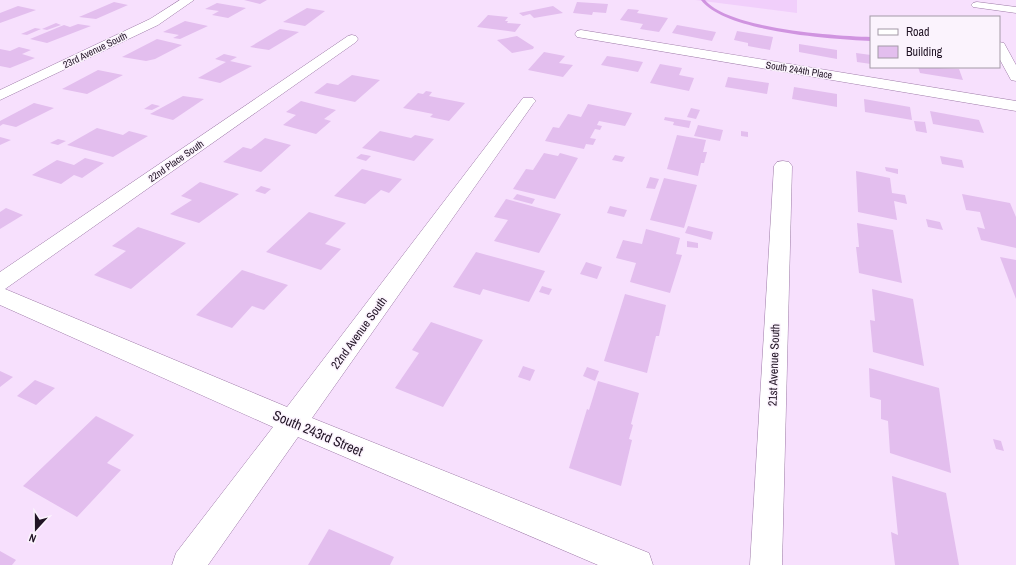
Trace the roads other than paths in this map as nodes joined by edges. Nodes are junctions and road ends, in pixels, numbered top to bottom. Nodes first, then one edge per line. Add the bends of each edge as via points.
1 (188, 0) edge
2 (976, 3) edge
3 (1016, 10) edge
4 (983, 16) edge
5 (581, 34) dead end
6 (352, 39) dead end
7 (1000, 48) edge
8 (1016, 77) edge
9 (0, 96) edge
10 (528, 101) dead end
11 (1016, 106) edge
12 (783, 166) dead end
13 (0, 283) edge
14 (0, 296) edge
15 (294, 423) junction
16 (188, 565) edge
17 (637, 565) edge
18 (766, 565) edge

1 - 9 street, 23rd Avenue South via 154,22
2 - 3 street
2 - 4 street
5 - 11 street, South 244th Place
6 - 13 street, 22nd Place South
7 - 8 street
10 - 15 street, 22nd Avenue South
12 - 18 street, 21st Avenue South
14 - 15 street, South 243rd Street
15 - 16 street, 22nd Avenue South
15 - 17 street, South 243rd Street

